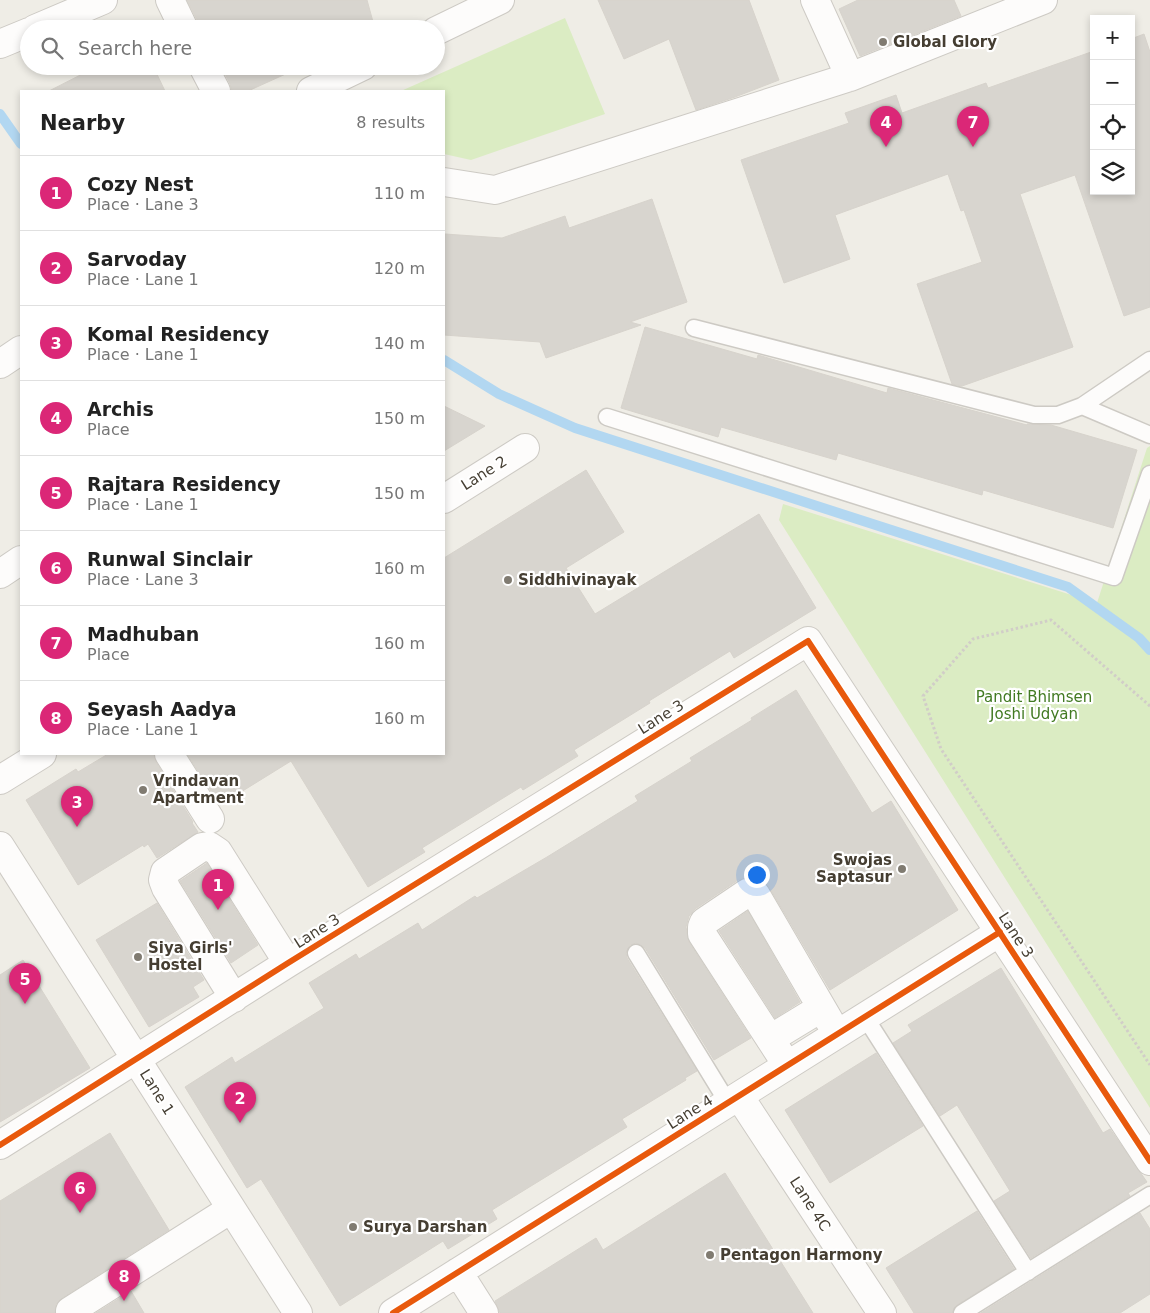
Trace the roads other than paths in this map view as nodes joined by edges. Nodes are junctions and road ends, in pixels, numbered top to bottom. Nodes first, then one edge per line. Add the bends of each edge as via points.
1 (103, 0) edge
2 (170, 0) edge
3 (500, 0) edge
4 (814, 0) edge
5 (1043, 0) edge
6 (1000, 8) edge
7 (57, 20) edge
8 (180, 20) edge
9 (445, 27) edge
10 (20, 36) edge
11 (0, 44) edge
12 (208, 75) edge
13 (344, 75) edge
14 (850, 76) junction
15 (215, 90) edge
16 (313, 90) edge
17 (445, 182) edge
18 (694, 328) dead end
19 (20, 351) edge
20 (1150, 360) edge
21 (0, 364) edge
22 (1082, 406) junction
23 (607, 417) dead end
24 (1150, 435) edge
25 (525, 448) dead end
26 (1150, 474) edge
27 (445, 498) edge
28 (20, 561) edge
29 (0, 574) edge
30 (40, 755) edge
31 (170, 755) edge
32 (0, 780) edge
33 (210, 819) dead end
34 (0, 846) edge
35 (1000, 932) junction
36 (636, 953) dead end
37 (283, 955) junction
38 (229, 989) junction
39 (821, 1008) junction
40 (864, 1017) junction
41 (837, 1034) junction
42 (770, 1039) junction
43 (136, 1060) junction
44 (787, 1065) junction
45 (733, 1099) junction
46 (0, 1145) edge
47 (1150, 1161) edge
48 (1150, 1195) edge
49 (231, 1209) junction
50 (458, 1272) junction
51 (1028, 1272) junction
52 (70, 1311) dead end
53 (298, 1313) edge
54 (393, 1313) edge
55 (484, 1313) edge
56 (882, 1313) edge
57 (962, 1313) edge

1 - 7 street
2 - 8 street
3 - 9 street
4 - 14 street
5 - 6 street
6 - 14 street
10 - 11 street
12 - 15 street
13 - 16 street
14 - 17 street via 495,190
18 - 22 lane via 1034,415 1058,415
19 - 21 street
20 - 22 lane
22 - 24 lane
23 - 26 lane via 1114,577
25 - 27 street, Lane 2
28 - 29 street
30 - 32 street
31 - 33 street
34 - 43 street, Lane 1
35 - 37 street, Lane 3 via 808,641
35 - 40 street, Lane 4
35 - 47 street, Lane 3
36 - 45 lane
37 - 38 street, Lane 3
37 - 38 street via 218,852 209,846 202,847 166,872 163,880
38 - 43 street, Lane 3
39 - 41 street
39 - 42 street
39 - 42 street via 756,895 747,894 704,922 702,934
40 - 41 street, Lane 4
40 - 51 lane
41 - 44 street, Lane 4
42 - 44 street
43 - 46 street, Lane 3
43 - 49 street, Lane 1
44 - 45 street, Lane 4
45 - 50 street, Lane 4
45 - 56 street, Lane 4C
48 - 51 lane
49 - 52 street
49 - 53 street, Lane 1
50 - 54 street, Lane 4
50 - 55 street
51 - 57 lane

